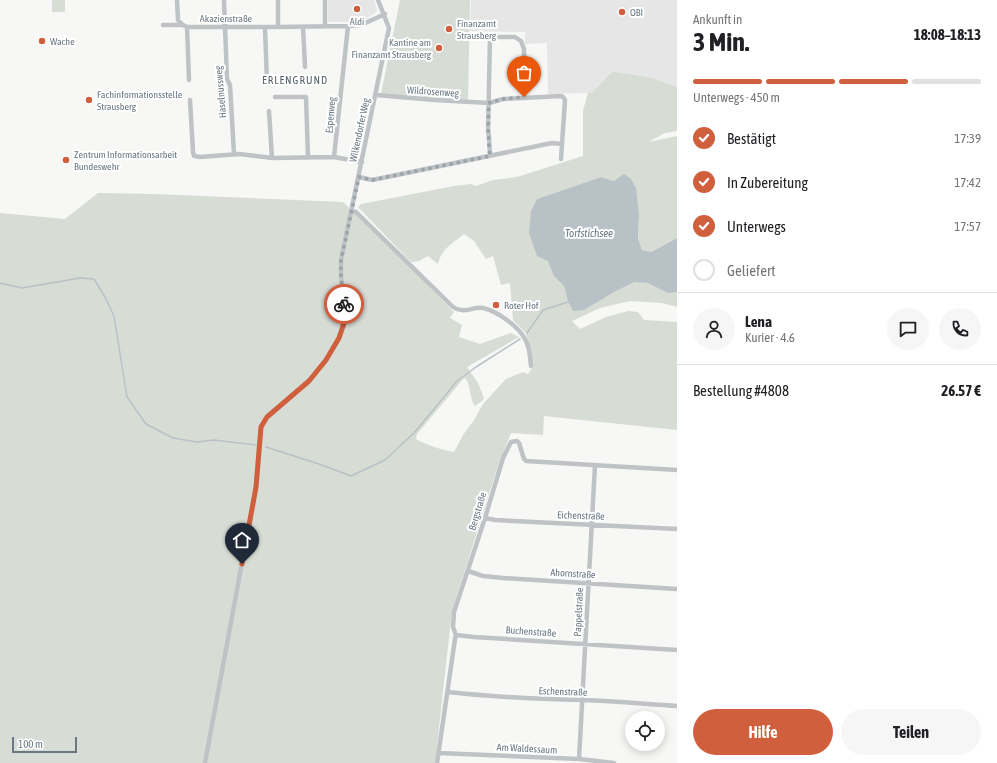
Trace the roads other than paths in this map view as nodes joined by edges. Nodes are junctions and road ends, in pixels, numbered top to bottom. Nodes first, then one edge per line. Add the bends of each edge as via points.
1 (177, 0) edge
2 (224, 0) edge
3 (278, 0) edge
4 (325, 0) edge
5 (379, 1) edge
6 (385, 14) junction
7 (163, 25) dead end
8 (185, 26) junction
9 (325, 26) junction
10 (348, 26) junction
11 (265, 27) junction
12 (278, 27) junction
13 (303, 27) junction
14 (225, 28) junction
15 (305, 67) dead end
16 (188, 80) dead end
17 (267, 83) dead end
18 (376, 95) junction
19 (275, 97) dead end
20 (524, 97) junction
21 (190, 100) dead end
22 (489, 103) junction
23 (269, 111) dead end
24 (562, 144) junction
25 (234, 154) junction
26 (490, 156) junction
27 (308, 157) junction
28 (334, 157) junction
29 (272, 158) junction
30 (561, 159) dead end
31 (362, 162) junction
32 (359, 177) junction
33 (352, 211) junction
34 (531, 366) dead end
35 (595, 465) junction
36 (677, 470) edge
37 (485, 518) junction
38 (591, 525) junction
39 (677, 529) edge
40 (468, 571) junction
41 (588, 582) junction
42 (677, 588) edge
43 (456, 634) junction
44 (585, 644) junction
45 (677, 650) edge
46 (448, 692) junction
47 (583, 700) junction
48 (677, 706) edge
49 (439, 753) junction
50 (579, 759) junction
51 (205, 763) edge
52 (437, 763) edge
53 (614, 763) edge

1 - 8 street via 178,20
2 - 14 street, Haselnussweg
3 - 12 street
4 - 9 street
5 - 6 street, Wilkendorfer Weg
6 - 10 street, Akazienstraße via 361,25
6 - 18 street, Wilkendorfer Weg via 389,28
7 - 8 street, Akazienstraße
8 - 14 street, Akazienstraße
8 - 16 street, Akazienstraße
9 - 10 street, Akazienstraße
9 - 13 street, Akazienstraße
10 - 28 street, Espenweg
11 - 12 street, Akazienstraße
11 - 14 street, Akazienstraße
11 - 17 street, Akazienstraße
12 - 13 street, Akazienstraße
13 - 15 street
14 - 25 street, Haselnussweg
18 - 22 street, Wildrosenweg
18 - 31 street, Wilkendorfer Weg
19 - 27 street via 306,97
20 - 22 street, Wildrosenweg
20 - 22 street via 524,49 521,42 515,37 490,37
20 - 24 street, Wildrosenweg via 563,97 565,100
21 - 25 street via 194,156
22 - 26 street
23 - 29 street
24 - 26 street via 552,143
24 - 30 street, Wildrosenweg
25 - 29 street
26 - 32 street via 372,180
27 - 28 street
27 - 29 street
28 - 31 street
31 - 32 street, Wilkendorfer Weg
32 - 33 street, Wilkendorfer Weg
33 - 34 street via 356,212 453,307 464,311 481,308 494,312 508,321 525,338
33 - 51 street, Wilkendorfer Weg via 341,260 346,317 339,338 309,381 267,417 261,427 256,487
35 - 36 street, Bergstraße
35 - 37 street, Bergstraße via 526,461 520,444 517,441 511,442 503,458
35 - 38 street, Pappelstraße
37 - 38 street, Eichenstraße
37 - 40 street, Bergstraße
38 - 39 street, Eichenstraße
38 - 41 street, Pappelstraße
40 - 41 street, Ahornstraße via 483,576
40 - 43 street, Bergstraße via 454,612 453,627
41 - 42 street, Ahornstraße
41 - 44 street, Pappelstraße
43 - 44 street, Buchenstraße
43 - 46 street, Bergstraße
44 - 45 street, Buchenstraße
44 - 47 street, Pappelstraße
46 - 47 street, Eschenstraße via 532,699
46 - 49 street, Bergstraße
47 - 48 street, Eschenstraße
47 - 50 street, Pappelstraße
49 - 50 street, Am Waldessaum
49 - 52 street, Bergstraße
50 - 53 street, Am Waldessaum

